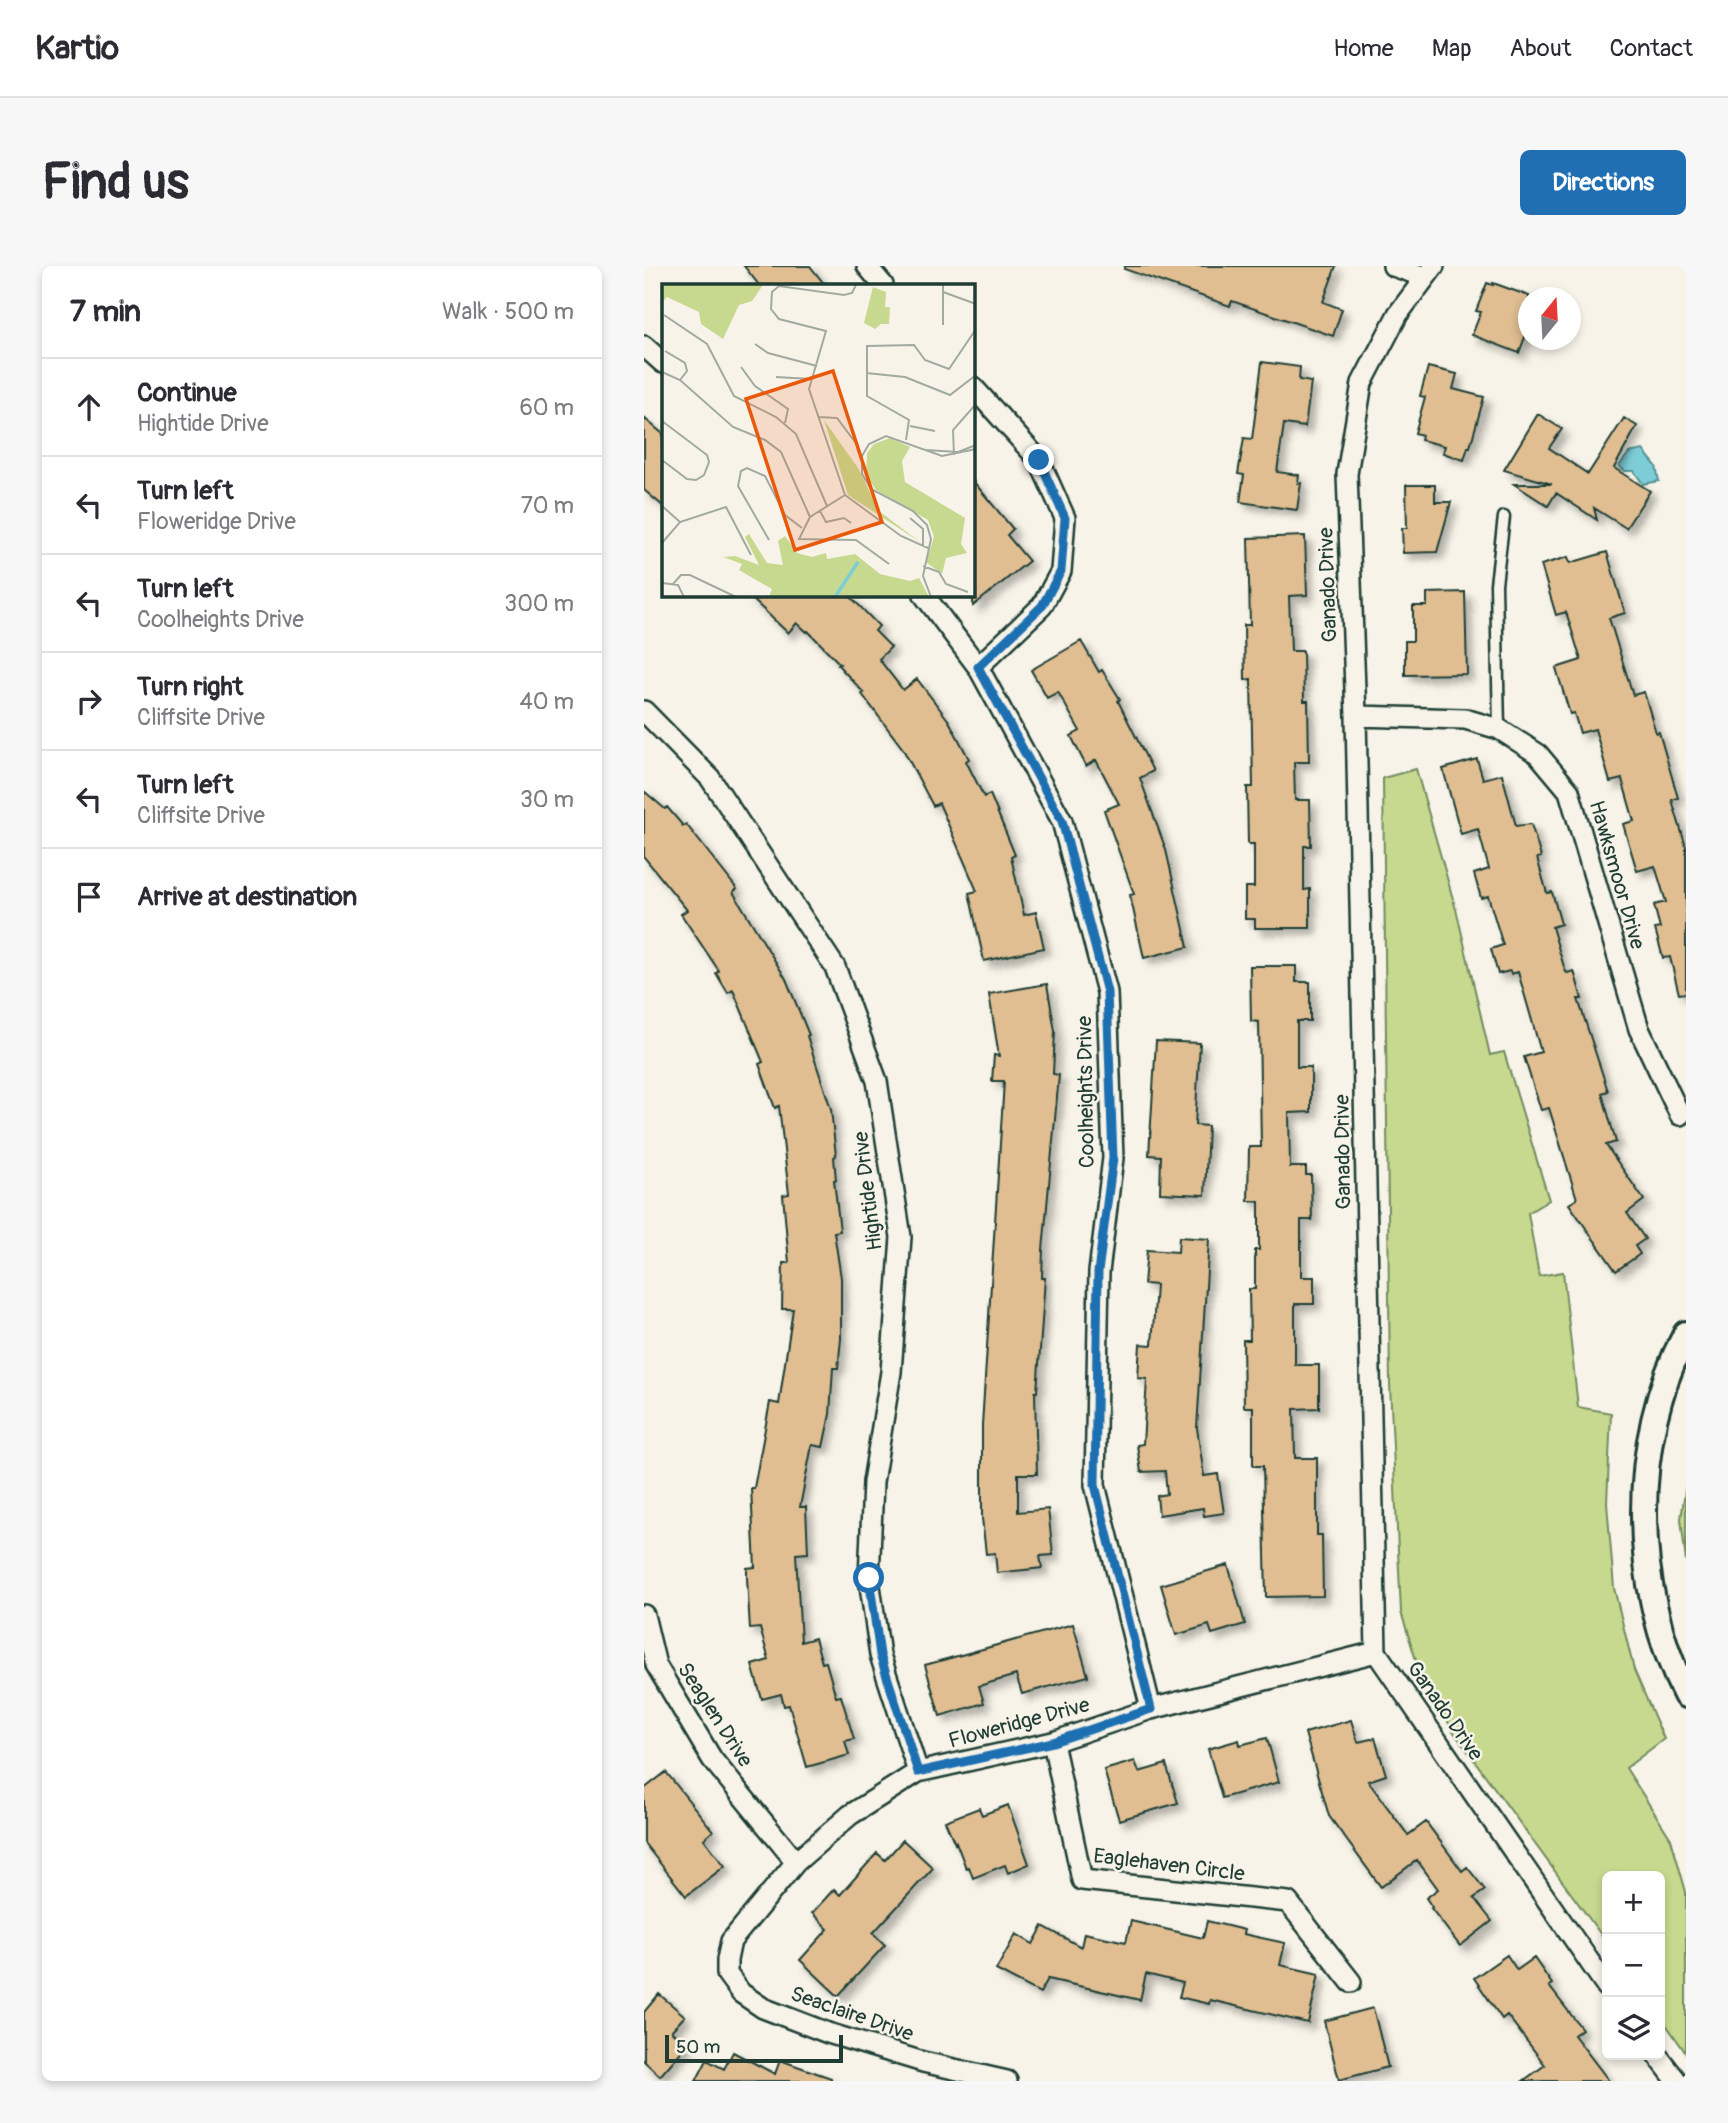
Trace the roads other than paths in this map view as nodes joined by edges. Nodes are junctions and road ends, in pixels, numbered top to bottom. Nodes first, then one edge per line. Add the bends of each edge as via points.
1 (867, 266) edge
2 (1393, 266) edge
3 (1429, 272) edge
4 (882, 284) edge
5 (644, 346) edge
6 (662, 362) edge
7 (975, 389) edge
8 (1504, 517) dead end
9 (926, 597) edge
10 (978, 667) junction
11 (644, 711) edge
12 (1356, 716) junction
13 (1499, 729) junction
14 (1680, 1115) dead end
15 (1686, 1334) edge
16 (644, 1615) edge
17 (1376, 1652) junction
18 (1686, 1695) edge
19 (1151, 1709) junction
20 (1053, 1742) junction
21 (918, 1772) junction
22 (796, 1863) junction
23 (731, 1941) joint
24 (1602, 1980) edge
25 (1351, 1982) dead end
26 (1661, 2060) edge
27 (1007, 2081) edge
28 (1677, 2081) edge

1 - 4 street
2 - 3 street
3 - 12 street, Ganado Drive via 1398,314 1362,383 1347,474
5 - 6 street
7 - 10 street via 1039,460 1065,518 1061,571 1042,606
8 - 13 lane via 1496,584
9 - 10 street, Coolheights Drive
10 - 19 street, Coolheights Drive via 1062,821 1107,992 1113,1158 1098,1272 1095,1485
11 - 21 street, Hightide Drive via 710,778 835,967 877,1081 901,1237 891,1372 873,1482 869,1578 880,1655
12 - 13 street, Hawksmoor Drive via 1465,719
12 - 17 street, Ganado Drive
13 - 14 street, Hawksmoor Drive via 1538,754 1569,791 1639,1029
15 - 18 street via 1664,1388 1644,1487 1650,1587 1662,1636
16 - 22 street, Seaglen Drive via 656,1665 712,1759
17 - 19 street, Floweridge Drive
17 - 24 street, Ganado Drive
19 - 20 street, Floweridge Drive
20 - 21 street, Floweridge Drive
20 - 25 street, Eaglehaven Circle via 1083,1880 1288,1902
21 - 22 street, Floweridge Drive via 850,1815
22 - 23 street, Floweridge Drive
23 - 27 street, Seaclaire Drive via 727,1974 741,1993 763,2008 923,2063
26 - 28 street

